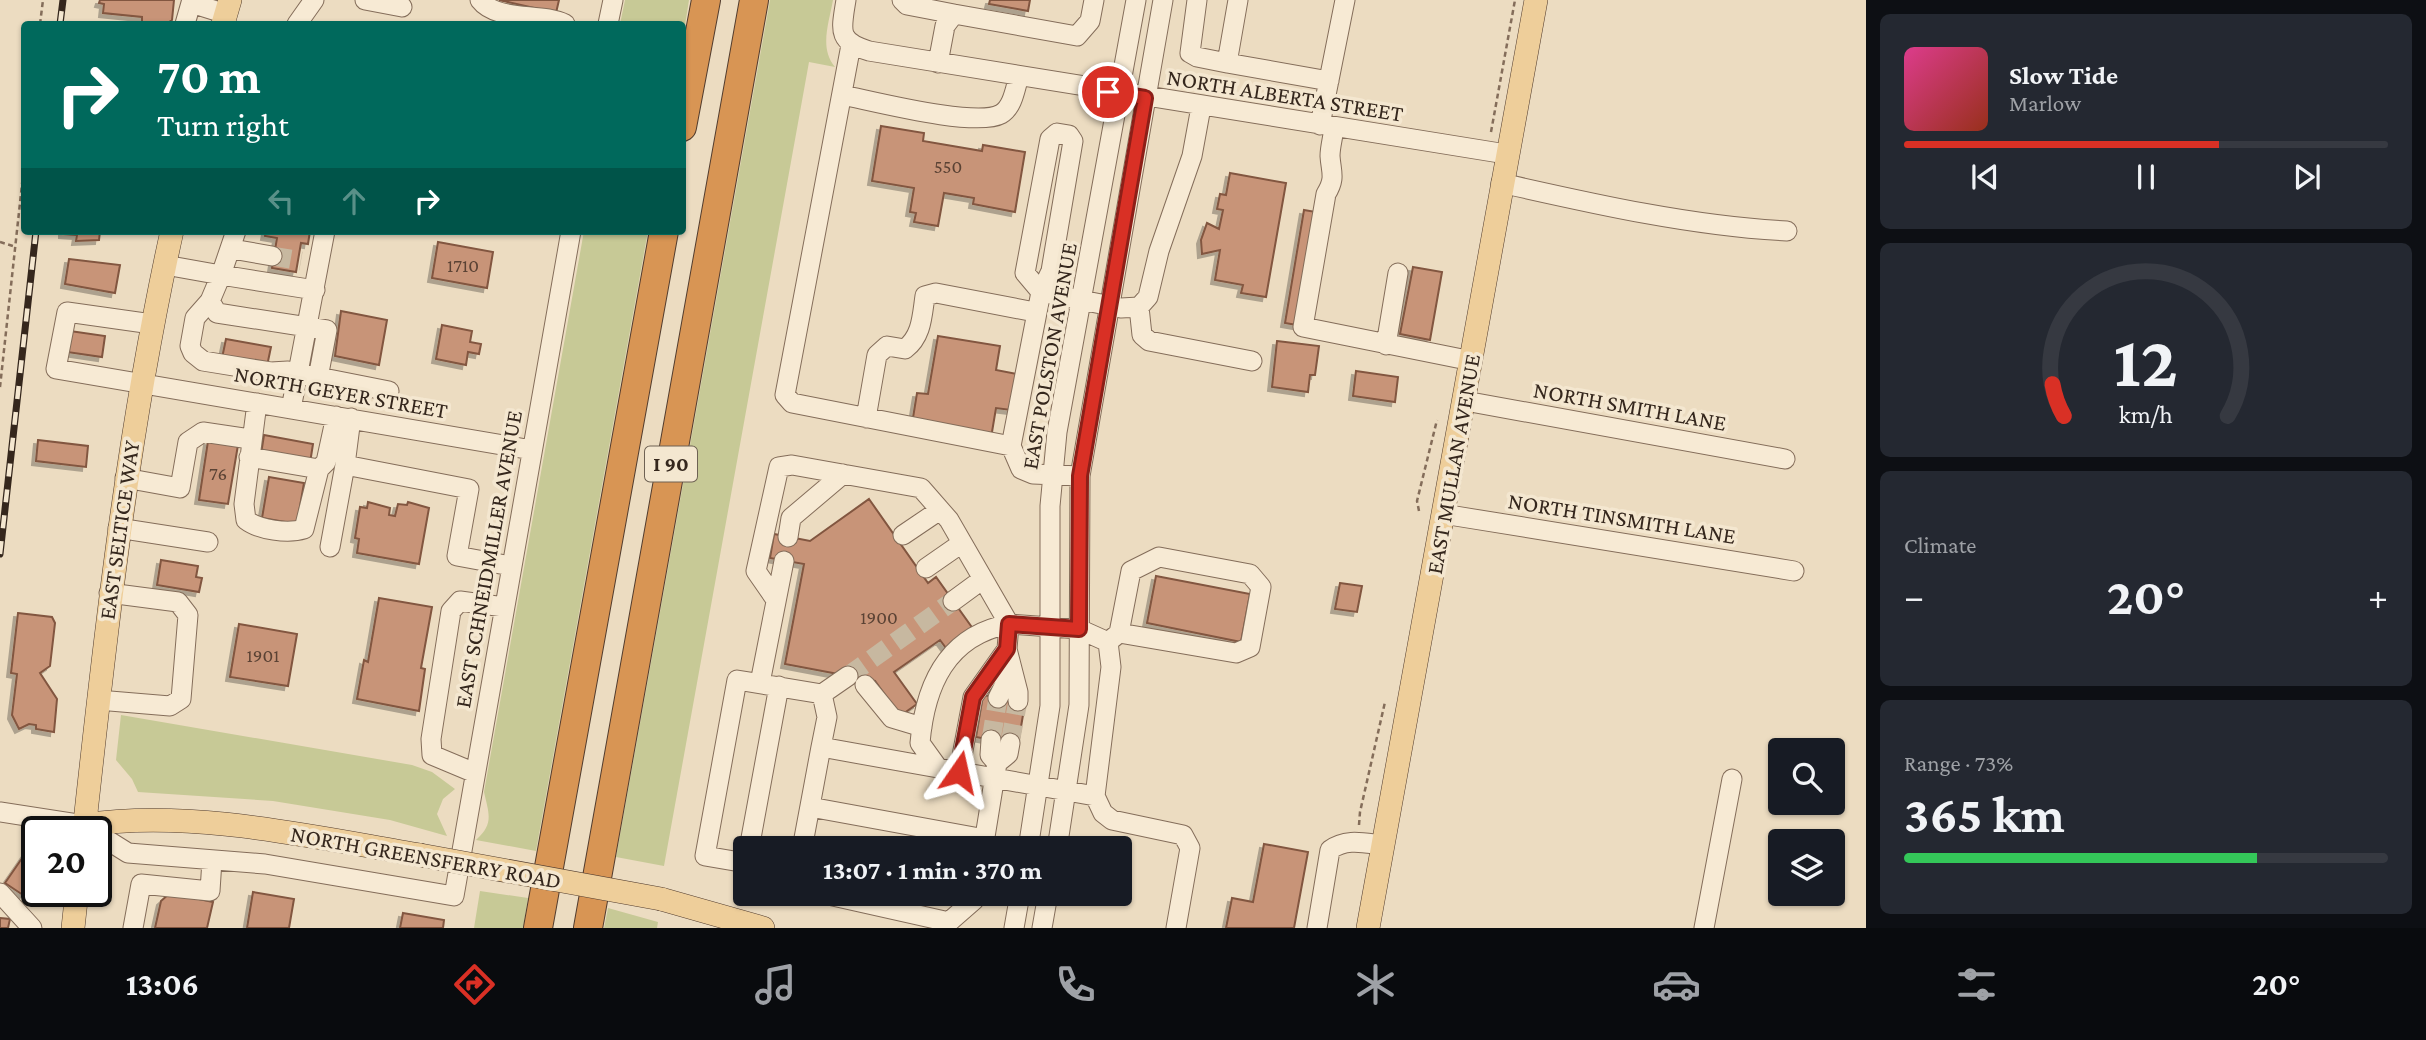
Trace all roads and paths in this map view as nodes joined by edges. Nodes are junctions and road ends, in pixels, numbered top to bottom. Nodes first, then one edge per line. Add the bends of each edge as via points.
1 (43, 0) edge
2 (314, 0) edge
3 (365, 0) edge
4 (480, 0) edge
5 (613, 0) edge
6 (706, 0) edge
7 (754, 0) edge
8 (846, 0) edge
9 (902, 0) edge
10 (1094, 0) edge
11 (1136, 0) edge
12 (1163, 0) edge
13 (1197, 0) edge
14 (1238, 0) edge
15 (1345, 0) edge
16 (1515, 0) edge
17 (1536, 0) edge
18 (401, 10) edge
19 (226, 13) edge
20 (949, 20) junction
21 (40, 21) edge
22 (185, 21) edge
23 (300, 21) edge
24 (558, 21) edge
25 (609, 21) edge
26 (851, 45) junction
27 (938, 63) junction
28 (1227, 63) junction
29 (1018, 76) junction
30 (1329, 81) junction
31 (1120, 94) junction
32 (842, 95) junction
33 (1145, 98) junction
34 (686, 106) edge
35 (1201, 107) junction
36 (1327, 126) junction
37 (1491, 132) dead end
38 (1506, 155) junction
39 (1501, 183) junction
40 (21, 196) edge
41 (1787, 231) dead end
42 (171, 235) edge
43 (323, 235) edge
44 (570, 235) edge
45 (663, 235) edge
46 (234, 240) edge
47 (0, 243) edge
48 (16, 247) junction
49 (272, 256) tunnel mouth
50 (165, 265) junction
51 (1398, 273) dead end
52 (221, 275) junction
53 (314, 290) junction
54 (1041, 292) junction
55 (210, 301) junction
56 (1083, 301) junction
57 (1107, 305) junction
58 (1139, 307) junction
59 (1035, 312) junction
60 (152, 324) junction
61 (307, 327) junction
62 (1386, 345) junction
63 (1252, 360) dead end
64 (1472, 360) junction
65 (298, 374) junction
66 (318, 378) junction
67 (141, 384) junction
68 (0, 387) edge
69 (389, 391) dead end
70 (1465, 401) junction
71 (257, 403) junction
72 (291, 409) junction
73 (343, 417) junction
74 (866, 418) junction
75 (1437, 420) dead end
76 (1011, 446) junction
77 (250, 448) junction
78 (532, 450) junction
79 (1786, 459) dead end
80 (345, 465) junction
81 (319, 469) junction
82 (843, 474) junction
83 (1052, 474) junction
84 (1080, 476) junction
85 (125, 478) junction
86 (940, 510) junction
87 (1419, 511) dead end
88 (1443, 514) junction
89 (118, 528) junction
90 (903, 535) dead end
91 (788, 537) dead end
92 (208, 541) dead end
93 (962, 543) junction
94 (330, 547) dead end
95 (784, 561) dead end
96 (511, 566) junction
97 (926, 568) dead end
98 (1794, 570) dead end
99 (983, 579) junction
100 (109, 593) junction
101 (776, 600) junction
102 (953, 601) tunnel mouth
103 (504, 607) junction
104 (1009, 624) junction
105 (1052, 628) junction
106 (1079, 629) junction
107 (1113, 638) junction
108 (1007, 649) junction
109 (848, 676) tunnel mouth
110 (769, 685) junction
111 (865, 685) dead end
112 (822, 694) junction
113 (99, 699) junction
114 (1008, 700) tunnel mouth
115 (1385, 702) dead end
116 (922, 727) junction
117 (1000, 741) tunnel mouth
118 (821, 747) junction
119 (938, 768) junction
120 (996, 771) junction
121 (959, 772) junction
122 (475, 773) junction
123 (1732, 779) dead end
124 (1038, 788) junction
125 (1067, 793) junction
126 (1095, 796) junction
127 (810, 807) junction
128 (90, 816) edge
129 (1, 817) edge
130 (21, 820) edge
131 (112, 824) edge
132 (1359, 832) dead end
133 (751, 836) edge
134 (804, 836) edge
135 (946, 836) edge
136 (985, 836) edge
137 (1030, 836) edge
138 (1059, 836) edge
139 (112, 844) edge
140 (1382, 845) junction
141 (212, 860) junction
142 (733, 861) edge
143 (0, 893) edge
144 (454, 896) joint
145 (878, 906) edge
146 (967, 906) edge
147 (1018, 906) edge
148 (1046, 906) edge
149 (75, 907) edge
150 (32, 928) edge
151 (73, 928) edge
152 (133, 928) edge
153 (538, 928) edge
154 (588, 928) edge
155 (763, 928) edge
156 (1014, 928) edge
157 (1042, 928) edge
158 (1176, 928) edge
159 (1317, 928) edge
160 (1368, 928) edge
161 (1704, 928) edge

1 - 21 path
2 - 23 street
3 - 18 street
4 - 24 street via 497,11
5 - 25 street
6 - 34 highway
7 - 154 highway, I 90
8 - 26 street via 842,22 844,38
9 - 20 street
10 - 20 street via 1090,21 1077,36
11 - 31 street, EAST POLSTON AVENUE
12 - 33 street
13 - 28 street via 1190,53
14 - 28 street
15 - 30 street
16 - 37 path
17 - 38 main road, EAST MULLAN AVENUE
19 - 22 street via 191,3
20 - 27 street
26 - 27 street, NORTH ALBERTA STREET
26 - 32 street
27 - 29 street, NORTH ALBERTA STREET
28 - 30 street
29 - 31 street, NORTH ALBERTA STREET
29 - 32 street via 1011,104 1002,114 975,120
30 - 36 street
31 - 33 street, NORTH ALBERTA STREET
31 - 56 street, EAST POLSTON AVENUE
32 - 74 street via 785,395 792,403
33 - 35 street, NORTH ALBERTA STREET
33 - 57 street
35 - 36 street, NORTH ALBERTA STREET
35 - 58 street via 1192,156 1148,297
36 - 38 street, NORTH ALBERTA STREET
36 - 62 street via 1335,170 1326,194 1303,327
38 - 39 main road, EAST MULLAN AVENUE
39 - 41 street via 1640,211
39 - 64 main road, EAST MULLAN AVENUE
40 - 48 path
42 - 50 main road, EAST SELTICE WAY
43 - 53 street via 310,262
44 - 78 street, EAST SCHNEIDMILLER AVENUE
45 - 153 highway, I 90
46 - 49 street
46 - 52 street
47 - 48 path
48 - 68 path
50 - 52 street
50 - 60 main road, EAST SELTICE WAY
51 - 62 street
52 - 53 street
52 - 55 street
53 - 61 street
54 - 54 street via 1051,271 1073,141 1069,135 1056,133 1050,139 1025,273
54 - 56 street
54 - 59 street
55 - 61 street via 217,313
55 - 65 street via 195,318 191,334 190,346 197,359
56 - 57 street
56 - 83 street, EAST POLSTON AVENUE
57 - 58 street
57 - 84 street
58 - 63 street via 1142,335 1149,341
59 - 74 street via 936,293 926,296 913,343 905,349 887,346 877,355
59 - 76 street
60 - 67 main road, EAST SELTICE WAY
60 - 67 street, NORTH GEYER STREET via 67,312 57,369
61 - 65 street
61 - 66 street via 327,330
62 - 64 street
64 - 70 main road, EAST MULLAN AVENUE
65 - 66 street
65 - 72 street
66 - 69 street
67 - 71 street, NORTH GEYER STREET
67 - 85 main road, EAST SELTICE WAY
70 - 79 street, NORTH SMITH LANE
70 - 88 main road, EAST MULLAN AVENUE
71 - 72 street, NORTH GEYER STREET
71 - 77 street
72 - 73 street, NORTH GEYER STREET
73 - 78 street, NORTH GEYER STREET
73 - 80 street
73 - 81 street
74 - 76 street
75 - 87 path
76 - 83 street via 1021,469
77 - 81 street
77 - 81 street via 245,513 252,524 295,532 304,529
77 - 85 street via 203,432 188,442 180,488
78 - 96 street, EAST SCHNEIDMILLER AVENUE
80 - 94 street
80 - 96 street via 469,489 457,556
82 - 86 street via 920,488
82 - 91 street via 792,518
82 - 101 street via 779,467 756,571
83 - 84 street
83 - 105 street, EAST POLSTON AVENUE
84 - 106 street
85 - 89 main road, EAST SELTICE WAY
86 - 90 street
86 - 93 street
88 - 98 street, NORTH TINSMITH LANE
88 - 140 main road, EAST MULLAN AVENUE
89 - 92 street
89 - 100 main road, EAST SELTICE WAY
93 - 97 street
93 - 99 street
95 - 101 street
96 - 103 street, EAST SCHNEIDMILLER AVENUE
99 - 102 street
99 - 104 street
100 - 113 main road, EAST SELTICE WAY
100 - 113 street via 178,602 188,615 181,699 170,706
101 - 110 street
103 - 122 street, EAST SCHNEIDMILLER AVENUE
103 - 122 street via 460,601 451,611 432,755
104 - 105 street
104 - 108 street
104 - 116 street via 971,639 945,661 934,678
105 - 106 street
105 - 124 street, EAST POLSTON AVENUE via 1050,706
106 - 107 street
106 - 125 street via 1079,705
107 - 107 street via 1236,653 1250,647 1261,587 1250,574 1159,557 1131,571
107 - 126 street
108 - 114 street via 1018,692
108 - 121 street via 973,697
109 - 112 street
110 - 112 street
110 - 133 street
110 - 142 street via 737,680 705,856
111 - 116 street via 892,718
112 - 118 street via 827,717
113 - 128 main road, EAST SELTICE WAY
115 - 132 path
116 - 119 street via 920,743
117 - 120 street via 1008,754
118 - 119 street
118 - 127 street
119 - 121 street
120 - 121 street
120 - 124 street
120 - 136 street
122 - 144 street, EAST SCHNEIDMILLER AVENUE
123 - 161 street
124 - 125 street
124 - 137 street, EAST POLSTON AVENUE
125 - 126 street
125 - 138 street
126 - 158 street via 1103,814 1112,820 1183,835 1187,841 1190,848
127 - 134 street
127 - 135 street
129 - 130 street, NORTH GREENSFERRY ROAD
131 - 155 main road, NORTH GREENSFERRY ROAD, bridge via 133,819 244,827 420,855 661,899
139 - 141 street, NORTH GREENSFERRY ROAD via 128,853
140 - 159 street via 1354,842 1330,850
140 - 160 main road, EAST MULLAN AVENUE
141 - 144 street, NORTH GREENSFERRY ROAD via 265,864
141 - 152 street via 210,891 141,884
143 - 150 street
145 - 146 street via 949,922
147 - 156 street
148 - 157 street
149 - 151 main road

